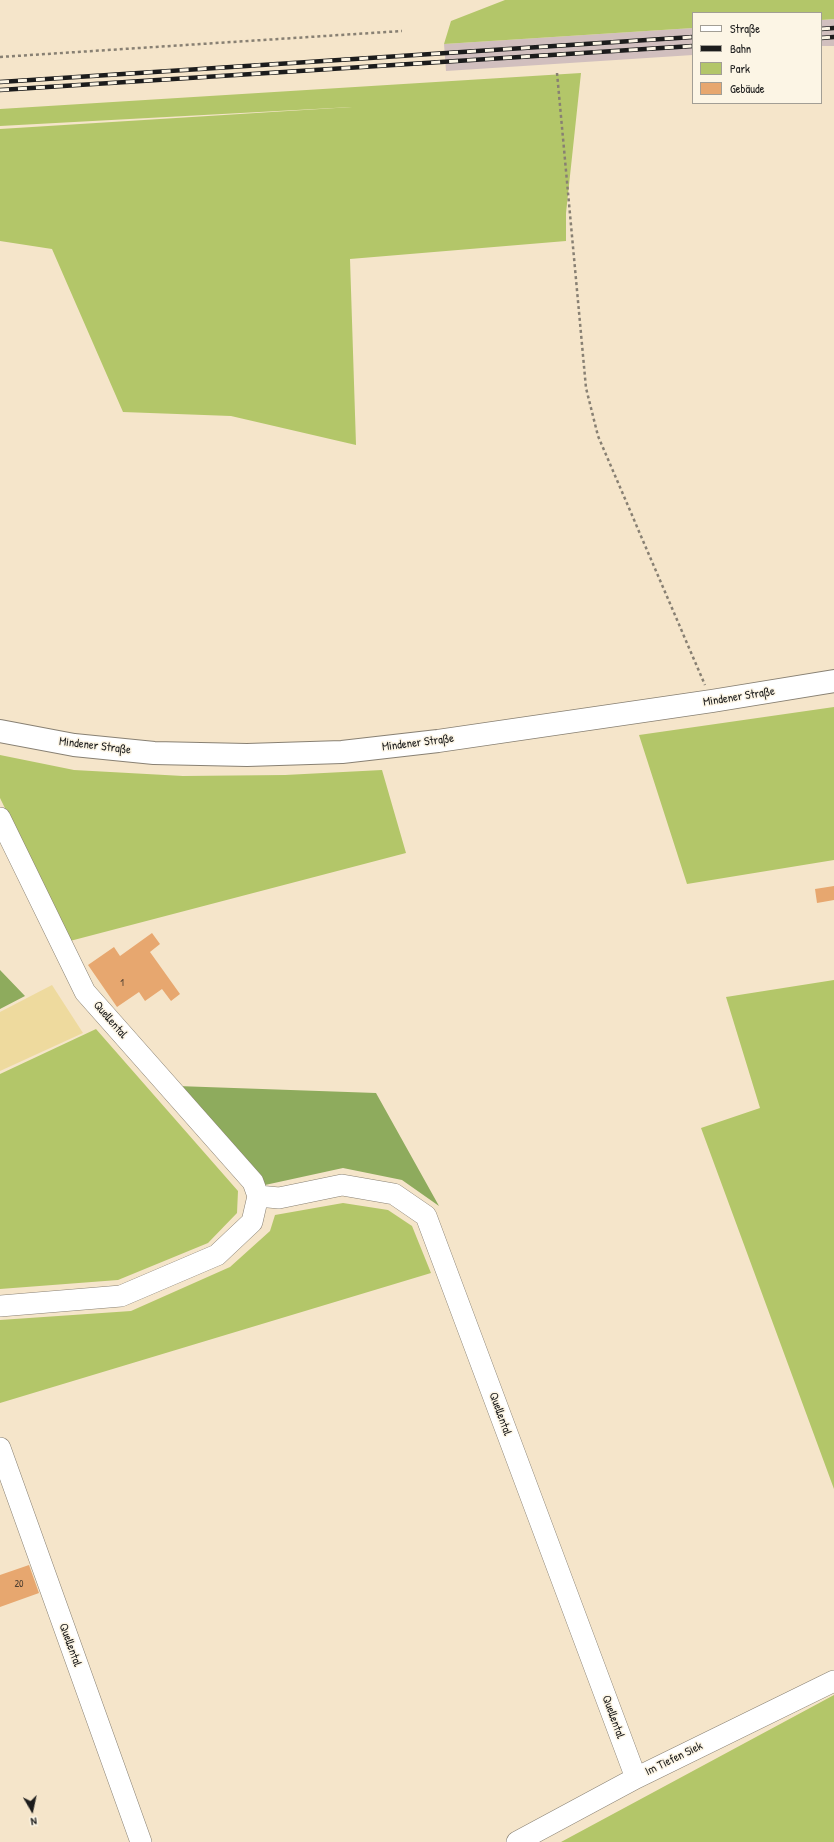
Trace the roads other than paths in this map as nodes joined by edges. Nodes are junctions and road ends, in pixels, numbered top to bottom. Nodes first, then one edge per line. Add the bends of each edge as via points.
1 (834, 681) edge
2 (0, 731) edge
3 (0, 818) edge
4 (258, 1196) junction
5 (0, 1306) edge
6 (0, 1448) edge
7 (834, 1681) edge
8 (636, 1778) junction
9 (141, 1842) edge
10 (517, 1842) edge

1 - 2 main road, Mindener Straße via 438,741 342,752 247,755 154,753 74,745
3 - 4 street, Quellental via 85,992 253,1182
4 - 5 street via 252,1222 218,1255 197,1264 121,1296
4 - 8 street, Quellental via 278,1198 342,1185 394,1194 426,1216
6 - 9 street, Quellental
7 - 8 street, Im Tiefen Siek
8 - 10 street, Im Tiefen Siek

